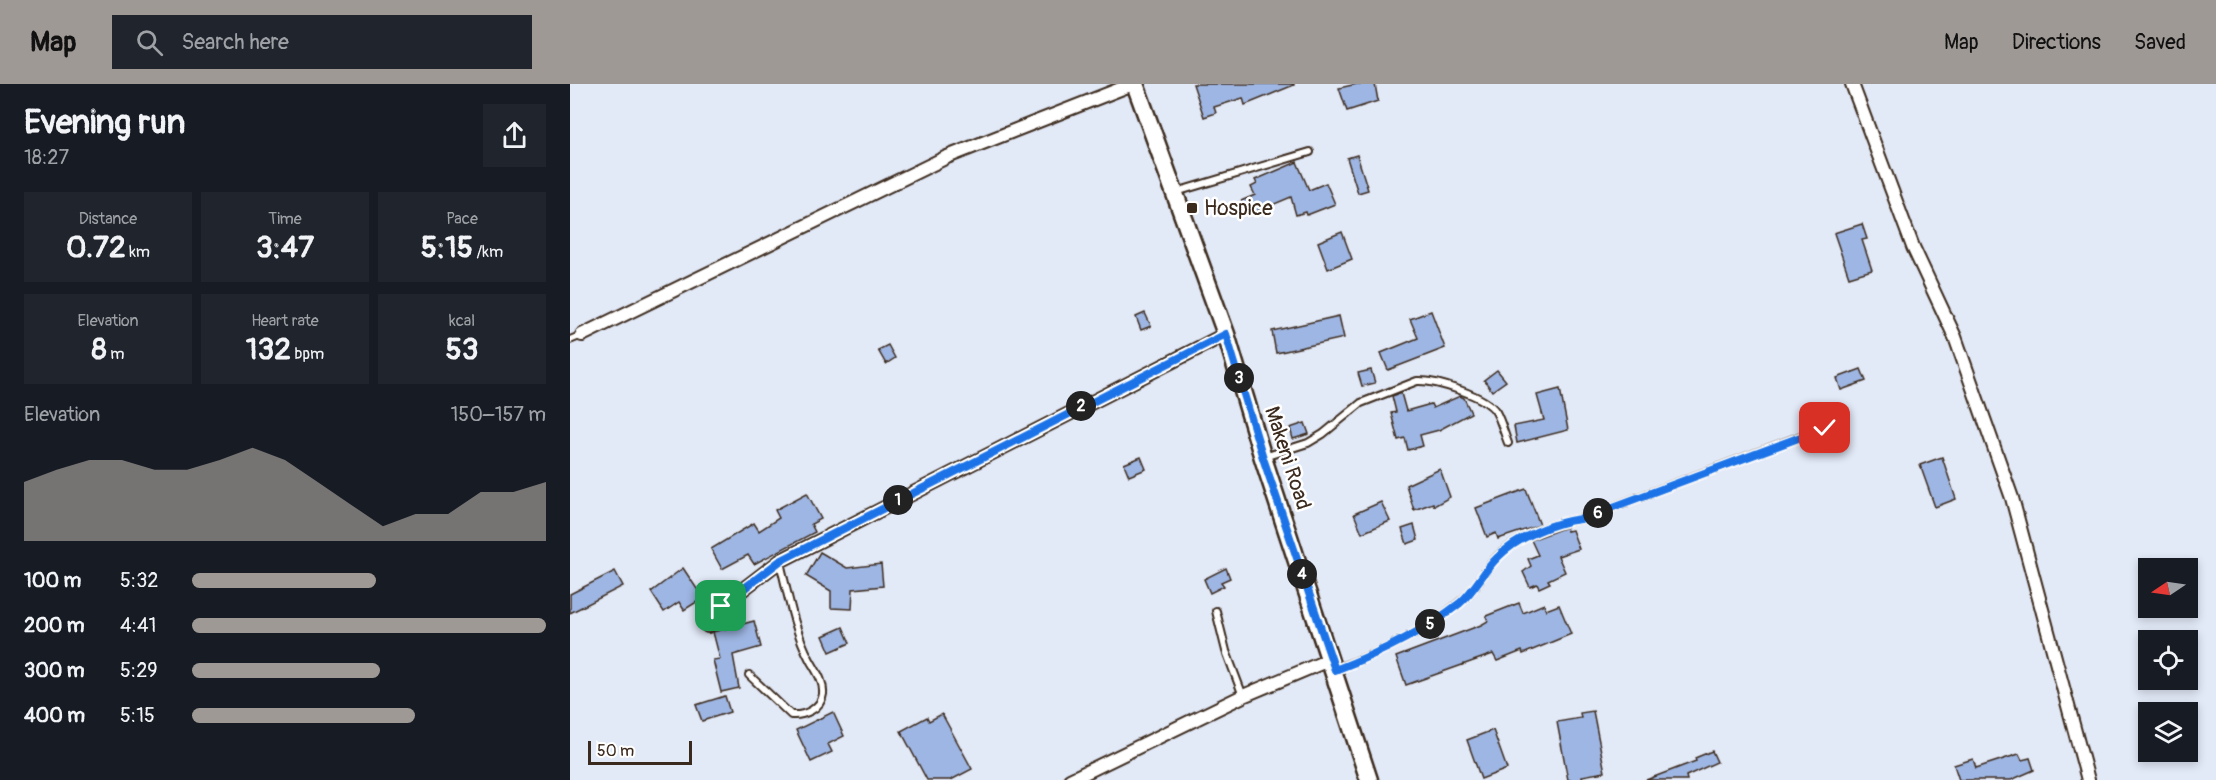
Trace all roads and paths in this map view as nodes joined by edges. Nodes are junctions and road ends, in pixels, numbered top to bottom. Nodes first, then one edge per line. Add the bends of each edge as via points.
1 (1134, 84) edge
2 (1852, 84) edge
3 (1310, 152) dead end
4 (1176, 192) junction
5 (1226, 334) junction
6 (582, 335) joint
7 (570, 340) edge
8 (1825, 428) dead end
9 (1508, 443) dead end
10 (1263, 458) junction
11 (780, 561) junction
12 (1216, 611) dead end
13 (708, 626) dead end
14 (1333, 664) junction
15 (749, 675) dead end
16 (1243, 696) junction
17 (1070, 780) edge
18 (1369, 780) edge
19 (2088, 780) edge

1 - 4 main road, Makeni Road
1 - 6 street via 947,157
2 - 19 street via 1913,248 1955,337 2012,498
3 - 4 lane
4 - 5 main road, Makeni Road
5 - 10 main road, Makeni Road
5 - 11 street
6 - 7 lane
8 - 14 lane via 1539,531 1498,557 1462,601 1429,625 1371,656
9 - 10 lane via 1496,410 1489,404 1466,392 1417,381 1361,403 1316,439
10 - 14 main road, Makeni Road
11 - 13 street via 721,606
11 - 15 lane via 800,635 822,684 823,695 811,710 791,715
12 - 16 lane
14 - 16 street
14 - 18 main road, Makeni Road
16 - 17 street

